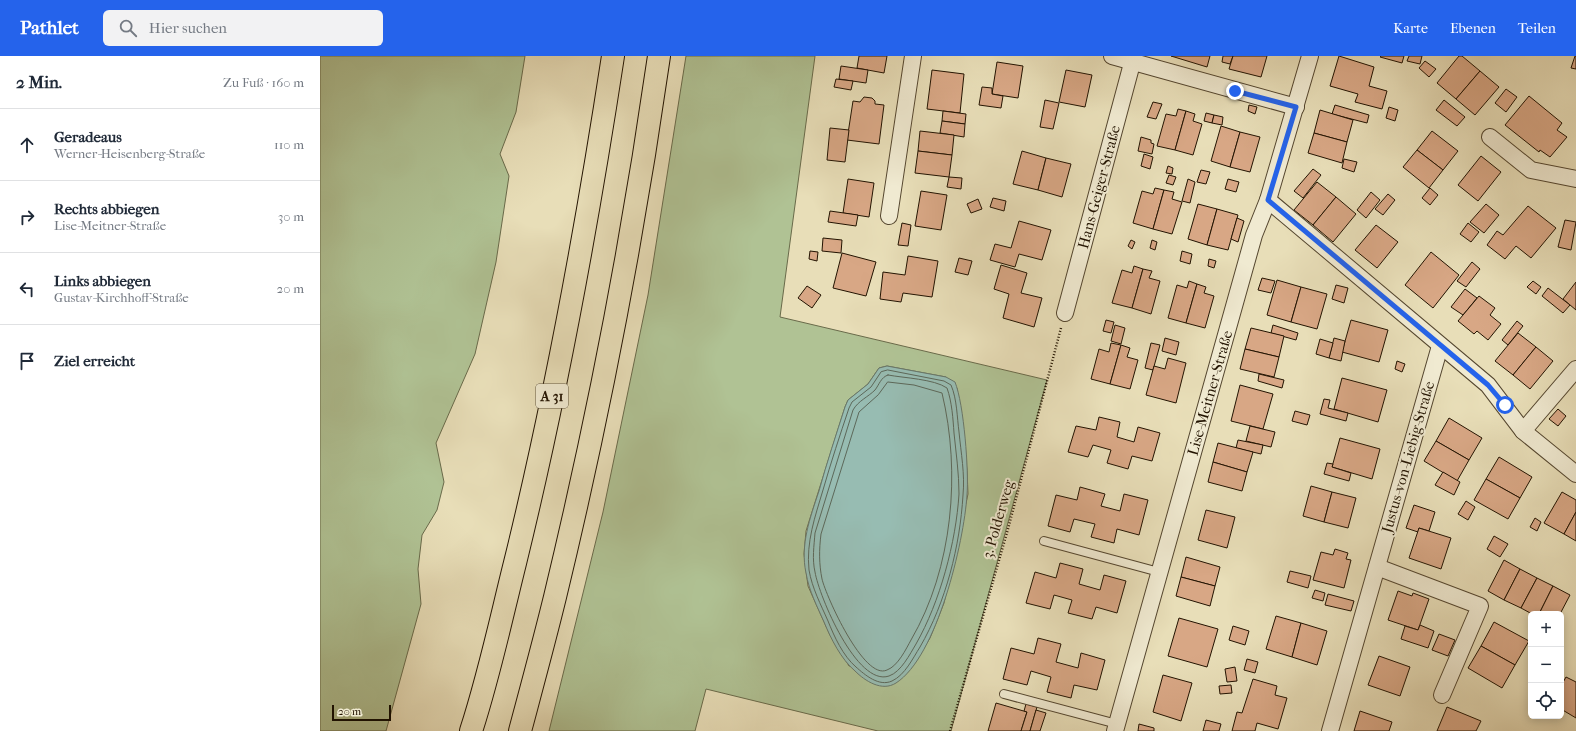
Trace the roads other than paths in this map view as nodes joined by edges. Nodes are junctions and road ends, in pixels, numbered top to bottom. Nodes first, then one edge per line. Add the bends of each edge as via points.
1 (613, 56) edge
2 (659, 56) edge
3 (913, 56) edge
4 (1112, 56) edge
5 (1310, 56) edge
6 (1133, 59) edge
7 (1296, 107) junction
8 (1490, 137) dead end
9 (1576, 179) edge
10 (1268, 200) junction
11 (889, 216) dead end
12 (1065, 312) road end
13 (1440, 346) junction
14 (1576, 369) edge
15 (1523, 431) junction
16 (1576, 474) edge
17 (1044, 541) dead end
18 (1377, 567) junction
19 (1159, 572) junction
20 (1004, 694) dead end
21 (1442, 695) dead end
22 (1116, 728) edge
23 (471, 731) edge
24 (520, 731) edge
25 (1330, 731) edge

1 - 23 highway, A 31 via 581,246 533,490 483,694
2 - 24 highway via 622,285 591,439 555,598
3 - 11 street
4 - 6 street
5 - 7 street, Lise-Meitner-Straße
6 - 7 street
6 - 12 street, Hans-Geiger-Straße
7 - 10 street, Lise-Meitner-Straße
8 - 9 street via 1531,170
10 - 13 street
10 - 19 street, Lise-Meitner-Straße via 1254,235
13 - 15 street via 1488,385
13 - 18 street, Justus-von-Liebig-Straße
14 - 15 street
15 - 16 street
17 - 19 lane
18 - 21 street via 1480,606
18 - 25 street, Justus-von-Liebig-Straße
19 - 22 street, Lise-Meitner-Straße
20 - 22 lane

